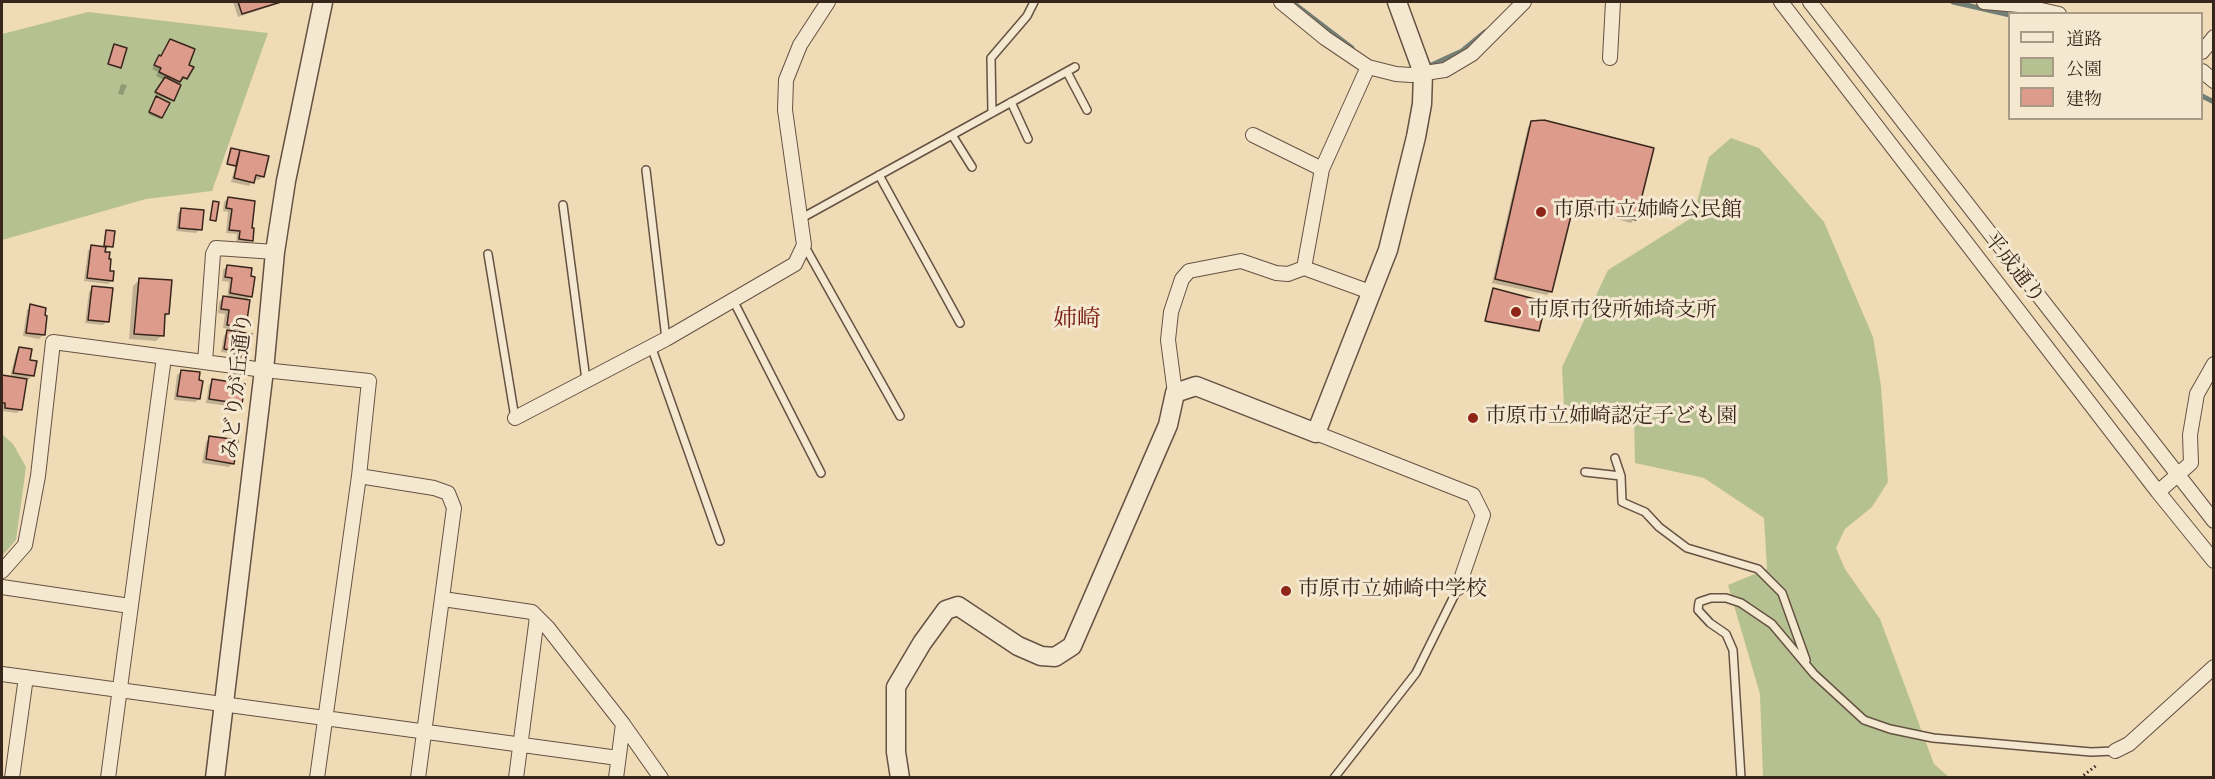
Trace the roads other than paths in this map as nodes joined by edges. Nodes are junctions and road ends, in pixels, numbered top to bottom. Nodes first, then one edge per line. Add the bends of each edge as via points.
1 (323, 2) edge
2 (828, 2) edge
3 (1034, 2) edge
4 (1281, 2) edge
5 (1397, 2) edge
6 (1524, 2) edge
7 (1613, 2) edge
8 (1780, 2) edge
9 (1810, 2) edge
10 (1984, 2) edge
11 (2049, 12) edge
12 (2214, 36) edge
13 (2203, 51) edge
14 (1610, 58) dead end
15 (1075, 67) dead end
16 (1368, 67) junction
17 (1067, 72) junction
18 (1423, 74) junction
19 (1011, 102) junction
20 (1087, 110) dead end
21 (992, 113) junction
22 (952, 135) junction
23 (1253, 135) dead end
24 (1028, 139) dead end
25 (972, 166) dead end
26 (1322, 169) junction
27 (646, 170) dead end
28 (879, 175) junction
29 (563, 205) dead end
30 (800, 219) junction
31 (804, 244) junction
32 (275, 252) junction
33 (488, 254) dead end
34 (1304, 268) junction
35 (1373, 292) junction
36 (733, 300) junction
37 (960, 323) dead end
38 (666, 339) junction
39 (651, 346) junction
40 (164, 357) junction
41 (205, 362) junction
42 (2214, 364) edge
43 (264, 370) junction
44 (586, 380) junction
45 (1175, 393) junction
46 (900, 416) dead end
47 (515, 418) joint
48 (1316, 433) junction
49 (1615, 458) dead end
50 (1585, 472) dead end
51 (821, 473) dead end
52 (2178, 475) junction
53 (359, 476) junction
54 (1621, 476) junction
55 (2158, 492) junction
56 (2214, 521) edge
57 (720, 541) dead end
58 (2214, 561) edge
59 (2, 572) edge
60 (2, 587) edge
61 (1458, 588) joint
62 (443, 599) junction
63 (130, 606) junction
64 (537, 617) junction
65 (1808, 666) junction
66 (2214, 667) edge
67 (2, 674) edge
68 (26, 677) junction
69 (119, 690) junction
70 (224, 704) junction
71 (325, 718) junction
72 (622, 724) junction
73 (425, 731) junction
74 (521, 745) junction
75 (2115, 751) joint
76 (618, 758) junction
77 (12, 777) edge
78 (108, 777) edge
79 (215, 777) edge
80 (317, 777) edge
81 (418, 777) edge
82 (516, 777) edge
83 (615, 777) edge
84 (661, 777) edge
85 (900, 777) edge
86 (1334, 777) edge
87 (1741, 777) edge

1 - 32 street, みどりが丘通り
2 - 30 street via 800,45 786,80 785,110
3 - 21 lane via 991,58
4 - 16 street
5 - 18 street
6 - 18 street via 1472,54 1445,70
7 - 14 street
8 - 55 street, 平成通り
9 - 52 street, 平成通り
10 - 11 street
12 - 13 street
15 - 17 lane
16 - 18 street via 1396,74
16 - 26 street
17 - 19 lane
17 - 20 lane
18 - 35 street via 1416,137 1388,250
19 - 21 lane
19 - 24 lane
21 - 22 lane
22 - 25 lane
22 - 28 lane
23 - 26 street
26 - 34 street
27 - 38 lane
28 - 30 lane
28 - 37 lane
29 - 44 lane
30 - 31 street
31 - 36 street via 795,264
31 - 46 lane
32 - 41 street via 216,248
32 - 43 street, みどりが丘通り
33 - 47 lane
34 - 35 street
34 - 45 street via 1276,273 1240,261 1189,271 1182,279 1171,312 1168,339
35 - 48 street
36 - 38 street
36 - 51 lane
38 - 39 street
39 - 44 street
39 - 57 lane
40 - 41 street
40 - 59 street via 53,342 38,476 25,545
40 - 63 street
41 - 43 street
42 - 52 street via 2197,394 2190,435 2191,463
43 - 53 street via 369,381
43 - 70 street, みどりが丘通り
44 - 47 street
45 - 48 street via 1196,386
45 - 85 street via 1168,425 1072,646 1055,657 1041,656 958,606 946,610 896,687
48 - 61 street via 1473,495 1483,515
49 - 54 lane
50 - 54 lane
52 - 55 street
52 - 56 street, 平成通り
53 - 62 street via 434,488 448,494 454,508
53 - 71 street
54 - 65 lane via 1622,502 1645,512 1687,548 1758,569 1782,592
55 - 58 street, 平成通り
60 - 63 street
61 - 86 lane via 1416,673
62 - 64 street via 532,612
62 - 73 street
63 - 69 street
64 - 72 street
64 - 74 street
65 - 75 lane via 1864,720 1890,729 1933,738
65 - 87 lane via 1772,624 1741,603 1726,598 1700,602 1698,610 1726,634 1733,650
66 - 75 street via 2129,744
67 - 68 street
68 - 69 street
68 - 77 street
69 - 70 street
69 - 78 street
70 - 71 street
70 - 79 street, みどりが丘通り
71 - 73 street
71 - 80 street
72 - 76 street
72 - 84 street
73 - 74 street
73 - 81 street
74 - 76 street
74 - 82 street
76 - 83 street

